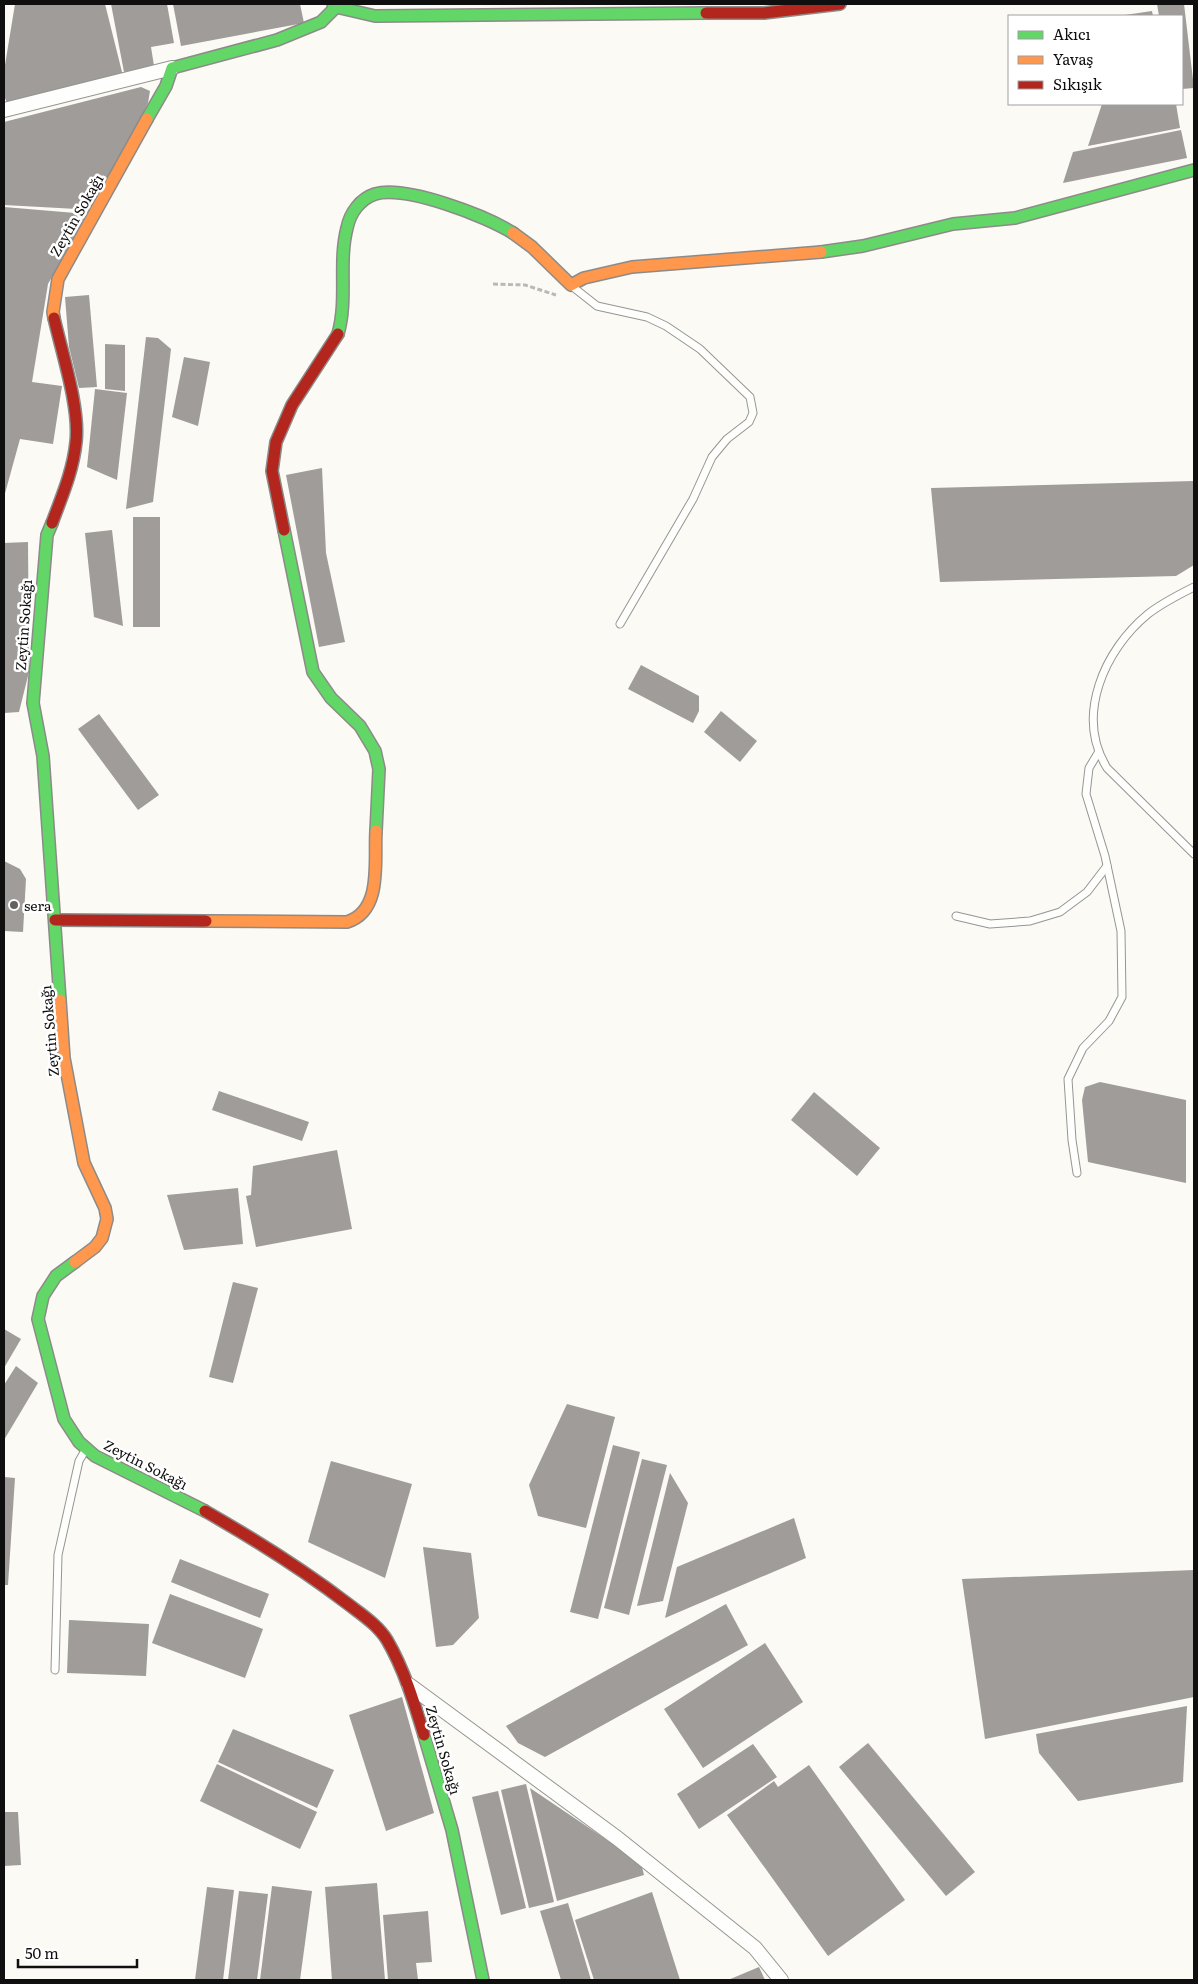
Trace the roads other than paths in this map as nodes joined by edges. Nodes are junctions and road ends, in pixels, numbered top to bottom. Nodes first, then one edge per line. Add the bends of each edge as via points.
1 (840, 4) edge
2 (335, 6) edge
3 (172, 68) junction
4 (4, 110) edge
5 (1194, 170) edge
6 (571, 285) junction
7 (1194, 587) edge
8 (620, 624) dead end
9 (1098, 753) junction
10 (1194, 854) edge
11 (1107, 866) junction
12 (956, 916) dead end
13 (55, 920) junction
14 (1077, 1173) dead end
15 (86, 1448) junction
16 (55, 1670) dead end
17 (409, 1685) junction
18 (484, 1980) edge
19 (781, 1980) edge

1 - 2 street via 764,13 375,16
2 - 3 street via 321,22 277,40
3 - 4 street
3 - 13 street, Zeytin Sokağı via 166,86 58,278 54,297 55,328 75,416 76,441 69,480 52,518 46,542 32,703 43,756
5 - 6 street via 1015,218 953,224 825,252 632,267 584,278
6 - 8 lane via 597,306 647,317 683,336 733,380 750,397 753,406 749,422 727,439 712,457 693,499
6 - 13 street via 519,237 484,216 402,194 382,192 370,196 353,212 345,236 346,299 338,335 288,410 278,432 272,471 309,662 324,691 364,729 377,757 372,899 364,913 347,922
7 - 9 lane via 1149,613 1122,641 1109,662 1096,699 1094,734
9 - 10 lane via 1117,778
9 - 11 lane via 1088,768 1086,794
11 - 12 lane via 1087,892 1060,912 1030,921 990,924
11 - 14 lane via 1120,930 1122,997 1109,1021 1082,1048 1068,1079
13 - 15 street, Zeytin Sokağı via 64,1058 84,1164 107,1218 104,1233 96,1247 56,1276 49,1285 38,1319 64,1419
15 - 16 lane via 79,1461 58,1555
15 - 17 street, Zeytin Sokağı via 105,1462 221,1519 315,1579 371,1622 386,1638
17 - 18 street, Zeytin Sokağı via 452,1830
17 - 19 street via 624,1844 755,1948

